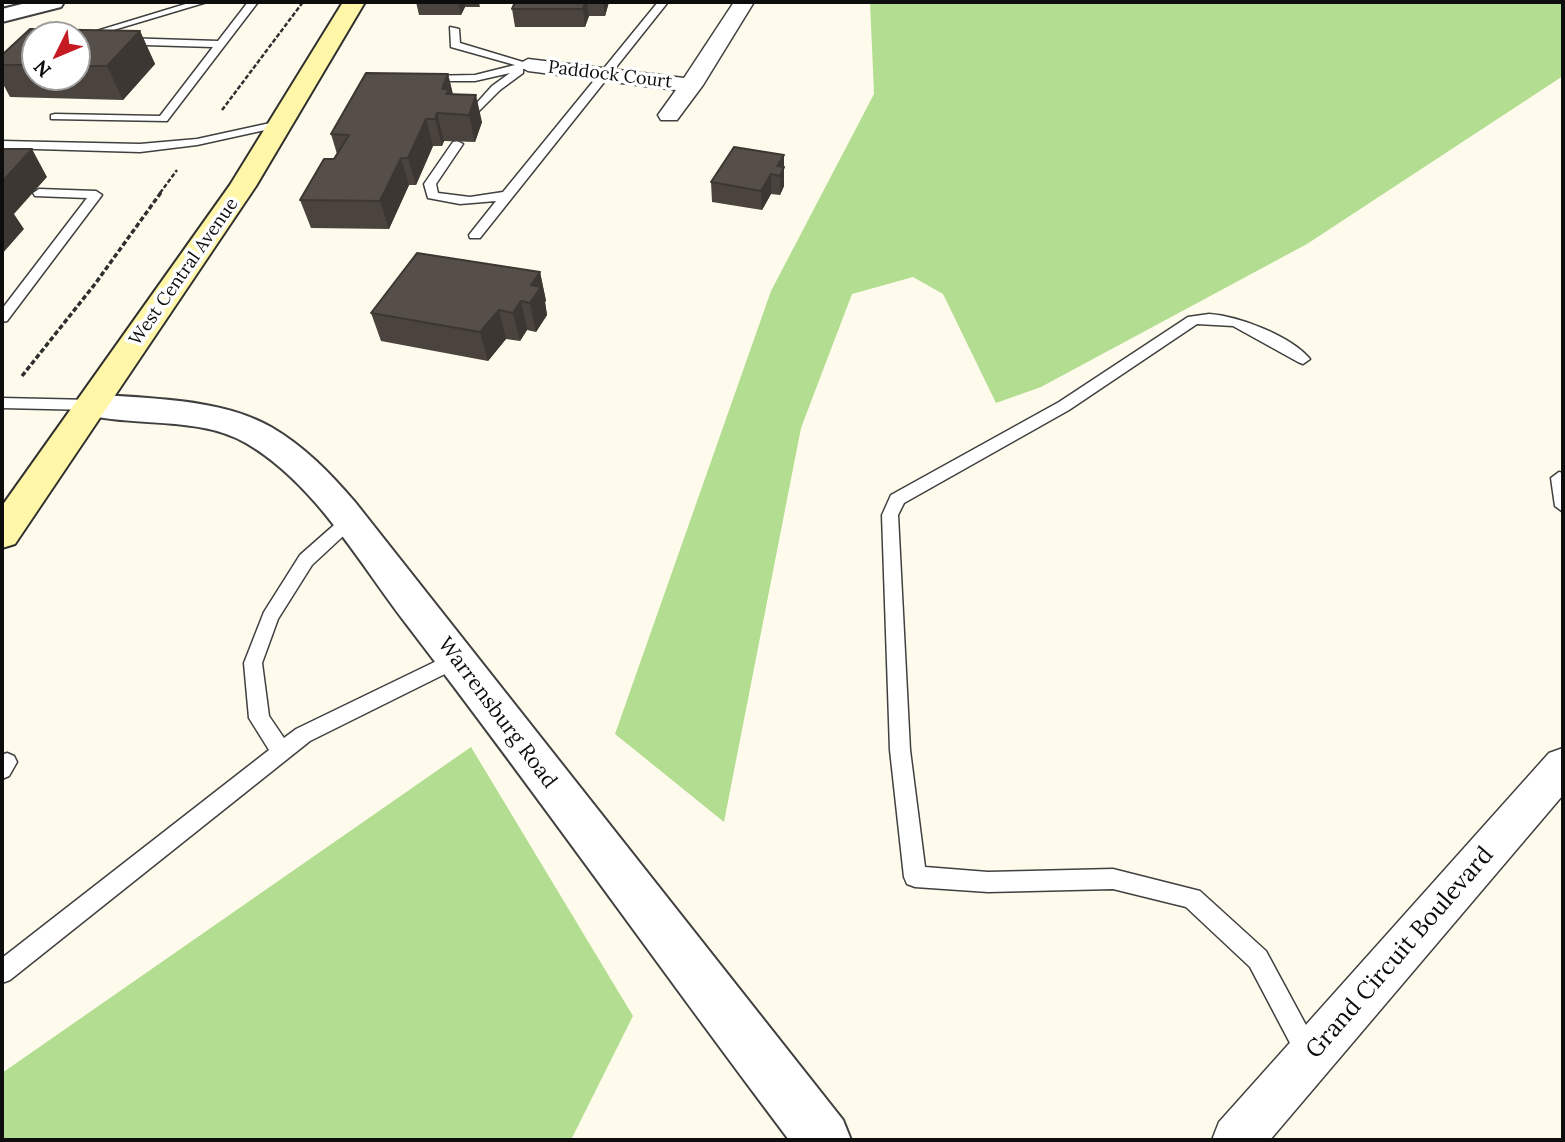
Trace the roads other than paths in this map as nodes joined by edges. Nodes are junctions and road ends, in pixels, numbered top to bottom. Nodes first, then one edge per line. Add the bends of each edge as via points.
1 (54, 2) edge
2 (202, 2) edge
3 (254, 2) edge
4 (354, 2) edge
5 (663, 2) edge
6 (744, 2) edge
7 (2, 16) edge
8 (454, 29) dead end
9 (91, 35) edge
10 (91, 39) edge
11 (221, 44) junction
12 (528, 65) junction
13 (604, 74) junction
14 (413, 78) edge
15 (692, 85) junction
16 (669, 115) dead end
17 (55, 117) dead end
18 (470, 117) edge
19 (284, 123) junction
20 (457, 144) edge
21 (2, 145) edge
22 (39, 193) dead end
23 (507, 195) junction
24 (475, 235) dead end
25 (2, 318) edge
26 (1303, 359) dead end
27 (2, 403) edge
28 (92, 405) junction
29 (1559, 478) dead end
30 (1563, 506) edge
31 (348, 522) junction
32 (2, 534) edge
33 (458, 659) junction
34 (282, 752) junction
35 (1563, 766) edge
36 (2, 972) edge
37 (1310, 1056) junction
38 (823, 1140) edge
39 (1237, 1140) edge

1 - 7 street
2 - 9 lane
3 - 11 lane
4 - 19 main road, West Central Avenue
5 - 13 lane
6 - 15 street
8 - 12 lane via 455,45
10 - 11 lane
11 - 17 lane via 163,120
12 - 13 street, Paddock Court
12 - 14 lane via 475,78
12 - 18 lane via 496,88
13 - 15 street, Paddock Court
13 - 23 lane
15 - 16 street
19 - 21 lane via 197,142 140,148
19 - 28 main road, West Central Avenue
20 - 23 lane via 430,184 432,195 471,201
22 - 25 lane via 96,195
23 - 24 lane
26 - 37 lane via 1235,319 1212,316 1193,320 1064,406 897,499 890,515 900,750 915,877 988,882 1113,879 1192,898 1258,959
27 - 28 lane
28 - 31 street, Warrensburg Road via 207,420 255,433 303,467
28 - 32 main road, West Central Avenue
29 - 30 lane
31 - 33 street, Warrensburg Road
31 - 34 lane via 306,560 270,617 253,663 259,719
33 - 34 lane via 303,735
33 - 38 street, Warrensburg Road
34 - 36 lane
35 - 37 street, Grand Circuit Boulevard
37 - 39 street, Grand Circuit Boulevard

